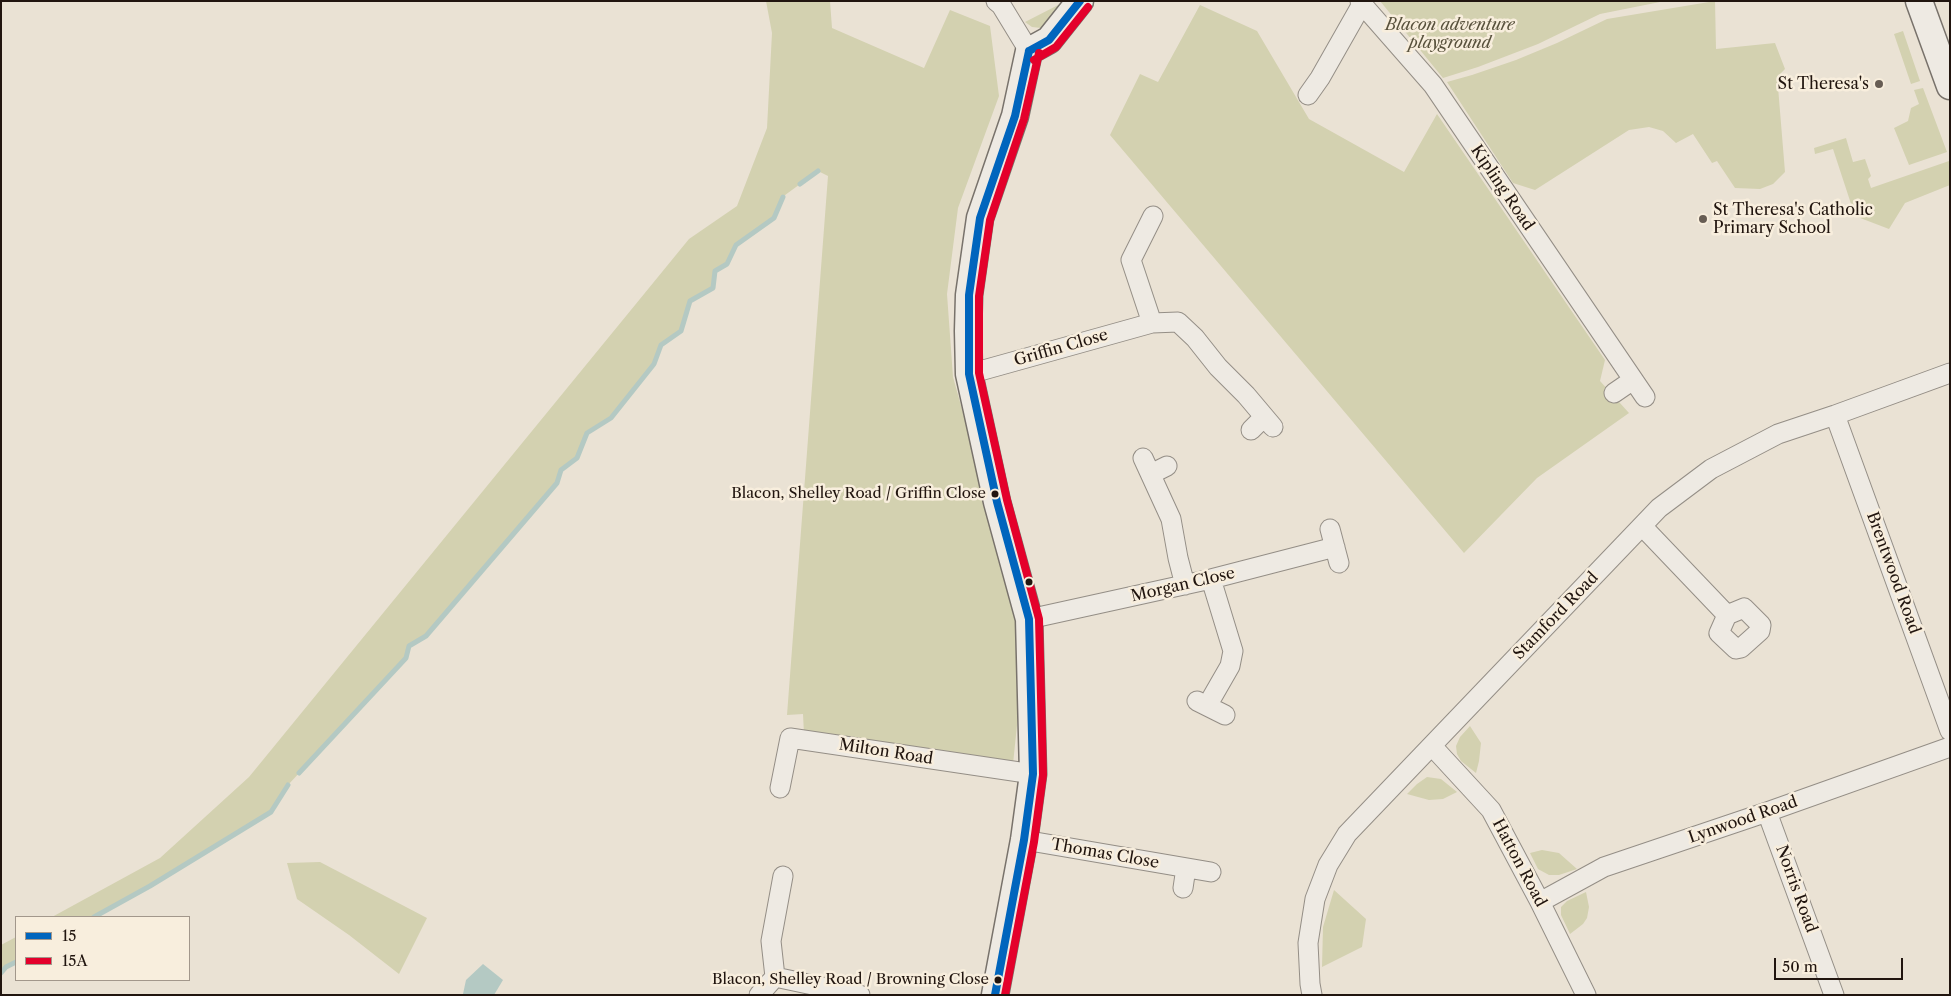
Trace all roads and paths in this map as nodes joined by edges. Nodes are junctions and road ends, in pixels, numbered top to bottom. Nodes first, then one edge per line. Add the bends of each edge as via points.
1 (996, 1) edge
2 (1080, 1) edge
3 (1920, 1) edge
4 (1361, 3) edge
5 (1029, 51) junction
6 (1950, 86) edge
7 (1308, 95) dead end
8 (1154, 226) dead end
9 (1152, 323) junction
10 (1950, 373) edge
11 (970, 374) junction
12 (1633, 380) junction
13 (1614, 393) dead end
14 (1645, 397) dead end
15 (1836, 415) junction
16 (1250, 430) dead end
17 (1154, 466) dead end
18 (1642, 526) junction
19 (1335, 546) dead end
20 (1211, 579) junction
21 (1186, 585) junction
22 (1727, 615) dead end
23 (1029, 619) junction
24 (1225, 715) dead end
25 (1950, 731) edge
26 (1432, 746) junction
27 (1950, 747) edge
28 (1033, 774) junction
29 (780, 788) dead end
30 (1767, 812) junction
31 (1024, 840) junction
32 (1186, 868) junction
33 (1211, 872) dead end
34 (783, 876) dead end
35 (1183, 888) dead end
36 (1540, 902) junction
37 (775, 976) junction
38 (759, 995) edge
39 (860, 995) edge
40 (995, 995) edge
41 (1312, 995) edge
42 (1586, 995) edge
43 (1834, 995) edge

1 - 5 street
2 - 5 street via 1049,40
3 - 6 street
4 - 7 street, Kipling Road
4 - 12 street, Kipling Road via 1433,85
5 - 11 street via 1014,116 980,218 969,294
8 - 9 street via 1131,260
9 - 11 street, Griffin Close
9 - 16 street, Griffin Close via 1178,322 1195,338 1269,422
10 - 15 street, Stamford Road
11 - 23 street via 997,502
12 - 13 street
12 - 14 street, Kipling Road
15 - 18 street, Stamford Road via 1778,434 1711,469 1659,508
15 - 25 street, Brentwood Road
17 - 21 street via 1171,519
18 - 22 street
18 - 26 street, Stamford Road
19 - 20 street, Morgan Close
20 - 21 street, Morgan Close
20 - 24 street via 1233,651 1230,666 1201,703
21 - 23 street, Morgan Close
23 - 28 street
26 - 36 street, Hatton Road via 1491,810
26 - 41 street, Stamford Road via 1347,834 1328,865 1315,899 1308,943
27 - 30 street, Lynwood Road
28 - 29 street, Milton Road via 790,738
28 - 31 street
30 - 36 street, Lynwood Road via 1604,867
30 - 43 street, Norris Road
31 - 32 street, Thomas Close
31 - 40 street
32 - 33 street, Thomas Close
32 - 35 street
34 - 37 street via 771,941
36 - 42 street, Hatton Road
37 - 38 street
37 - 39 street

